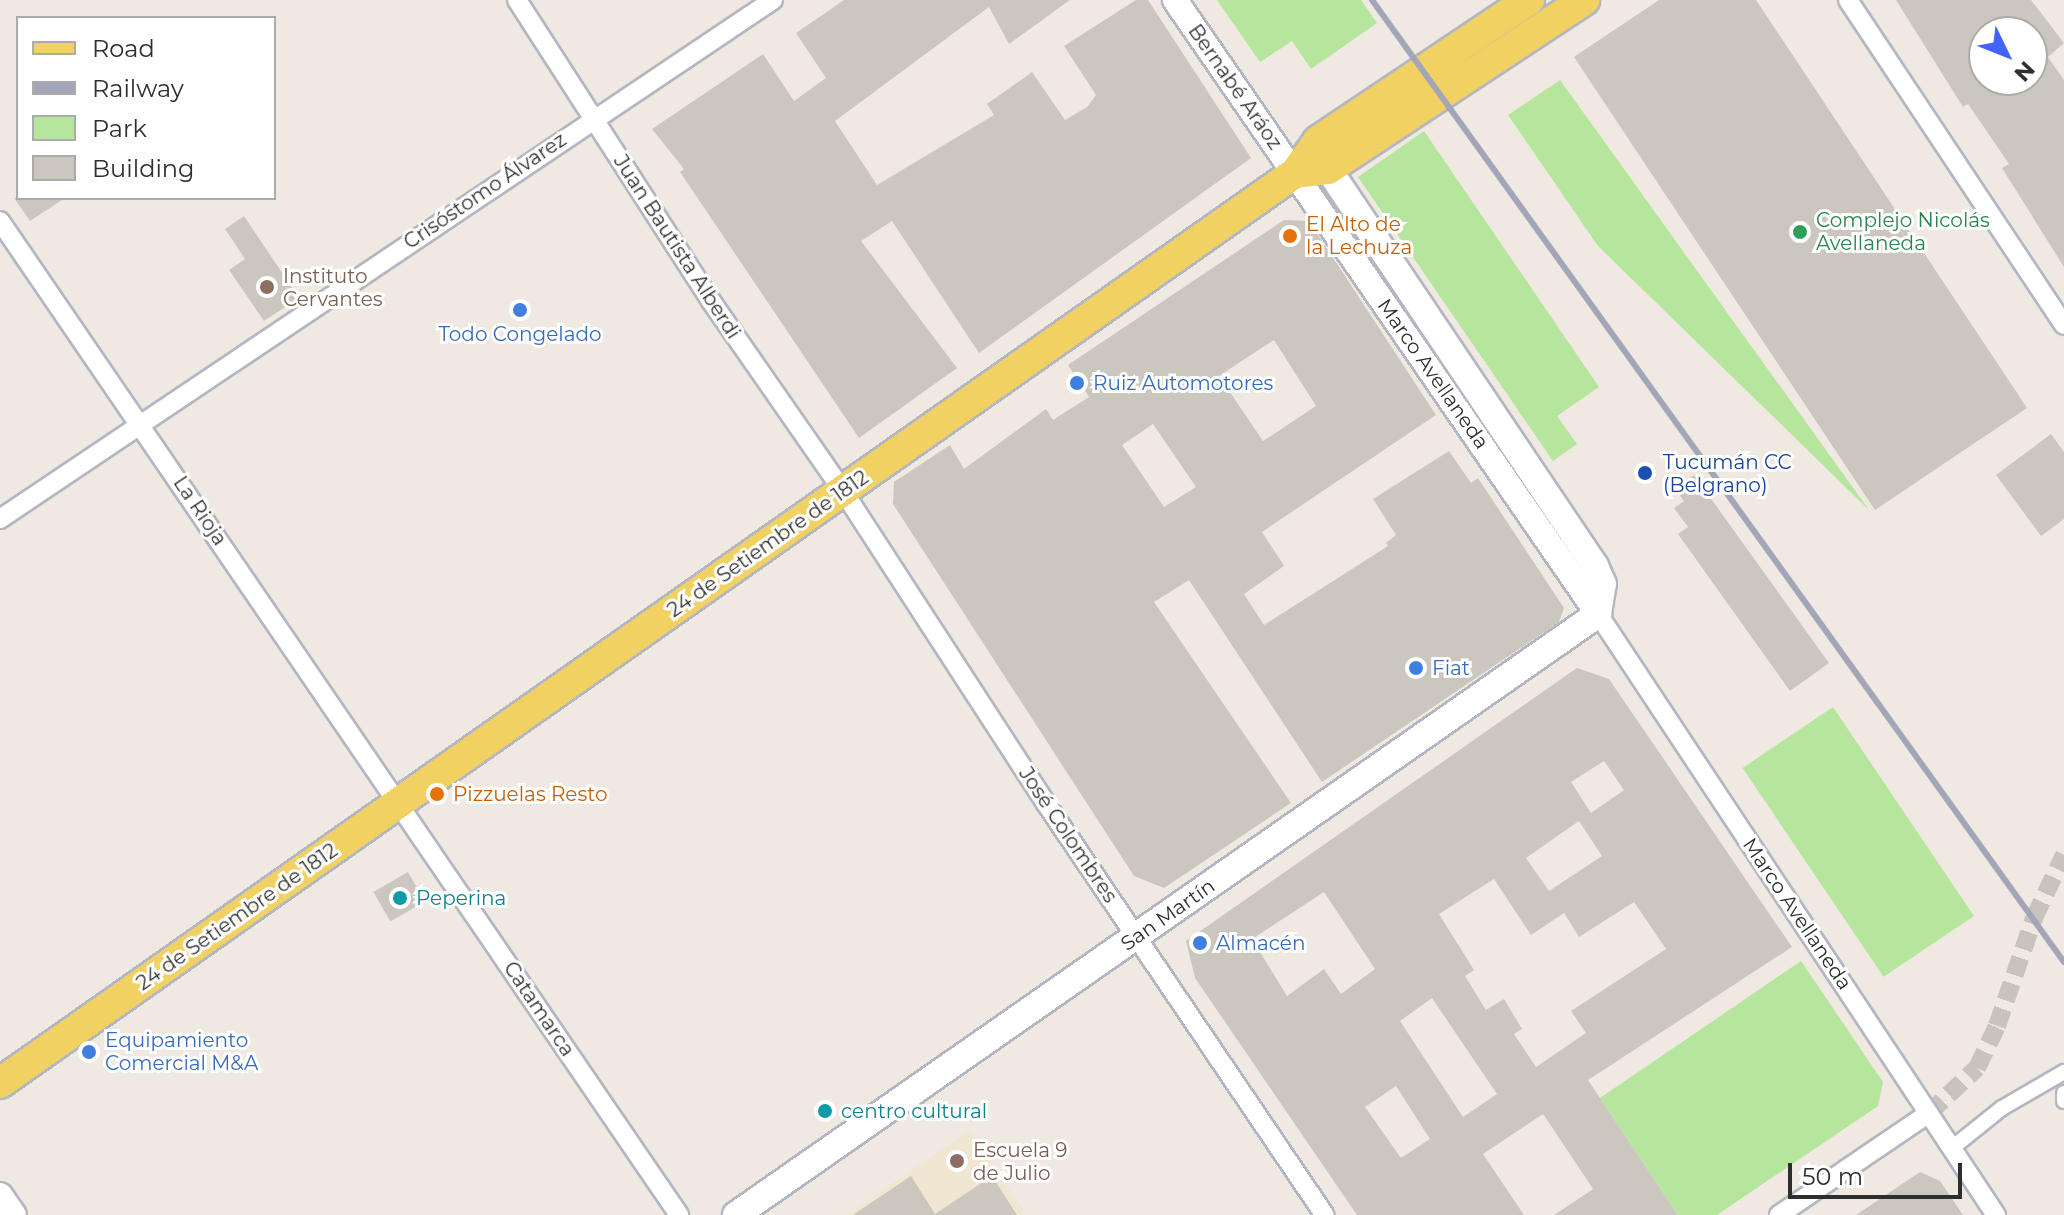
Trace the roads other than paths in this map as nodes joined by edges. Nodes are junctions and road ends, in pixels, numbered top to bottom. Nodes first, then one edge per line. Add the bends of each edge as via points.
1 (517, 0) edge
2 (773, 0) edge
3 (1175, 0) edge
4 (1529, 0) edge
5 (1584, 0) edge
6 (1848, 0) edge
7 (593, 118) junction
8 (1328, 169) junction
9 (1295, 173) junction
10 (0, 221) edge
11 (2064, 325) edge
12 (141, 423) junction
13 (843, 491) junction
14 (0, 519) edge
15 (1598, 614) junction
16 (398, 804) junction
17 (1137, 937) junction
18 (2064, 1072) edge
19 (0, 1083) edge
20 (2064, 1093) edge
21 (2064, 1101) edge
22 (1929, 1113) junction
23 (1952, 1148) junction
24 (0, 1195) edge
25 (14, 1215) edge
26 (679, 1215) edge
27 (736, 1215) edge
28 (1325, 1215) edge
29 (1779, 1215) edge
30 (1996, 1215) edge

1 - 7 street, Juan Bautista Alberdi
2 - 7 street, Crisóstomo Álvarez
3 - 9 street, Bernabé Aráoz
4 - 9 main road, 24 de Setiembre de 1812 via 1318,141
5 - 8 main road
6 - 11 street
7 - 12 street, Crisóstomo Álvarez
7 - 13 street, Juan Bautista Alberdi
8 - 9 main road
8 - 15 main road, Marco Avellaneda via 1595,566 1603,584
9 - 13 main road, 24 de Setiembre de 1812
9 - 15 street, Marco Avellaneda
10 - 12 street, La Rioja
12 - 14 street, Crisóstomo Álvarez
12 - 16 street, La Rioja
13 - 16 main road, 24 de Setiembre de 1812
13 - 17 street, José Colombres
15 - 17 main road, San Martín
15 - 22 street, Marco Avellaneda
16 - 19 main road, 24 de Setiembre de 1812
16 - 26 street, Catamarca
17 - 27 main road, San Martín
17 - 28 street, José Colombres
18 - 23 street via 2002,1108
20 - 21 street
22 - 23 street, Marco Avellaneda
22 - 29 street
23 - 30 street, Marco Avellaneda
24 - 25 street

